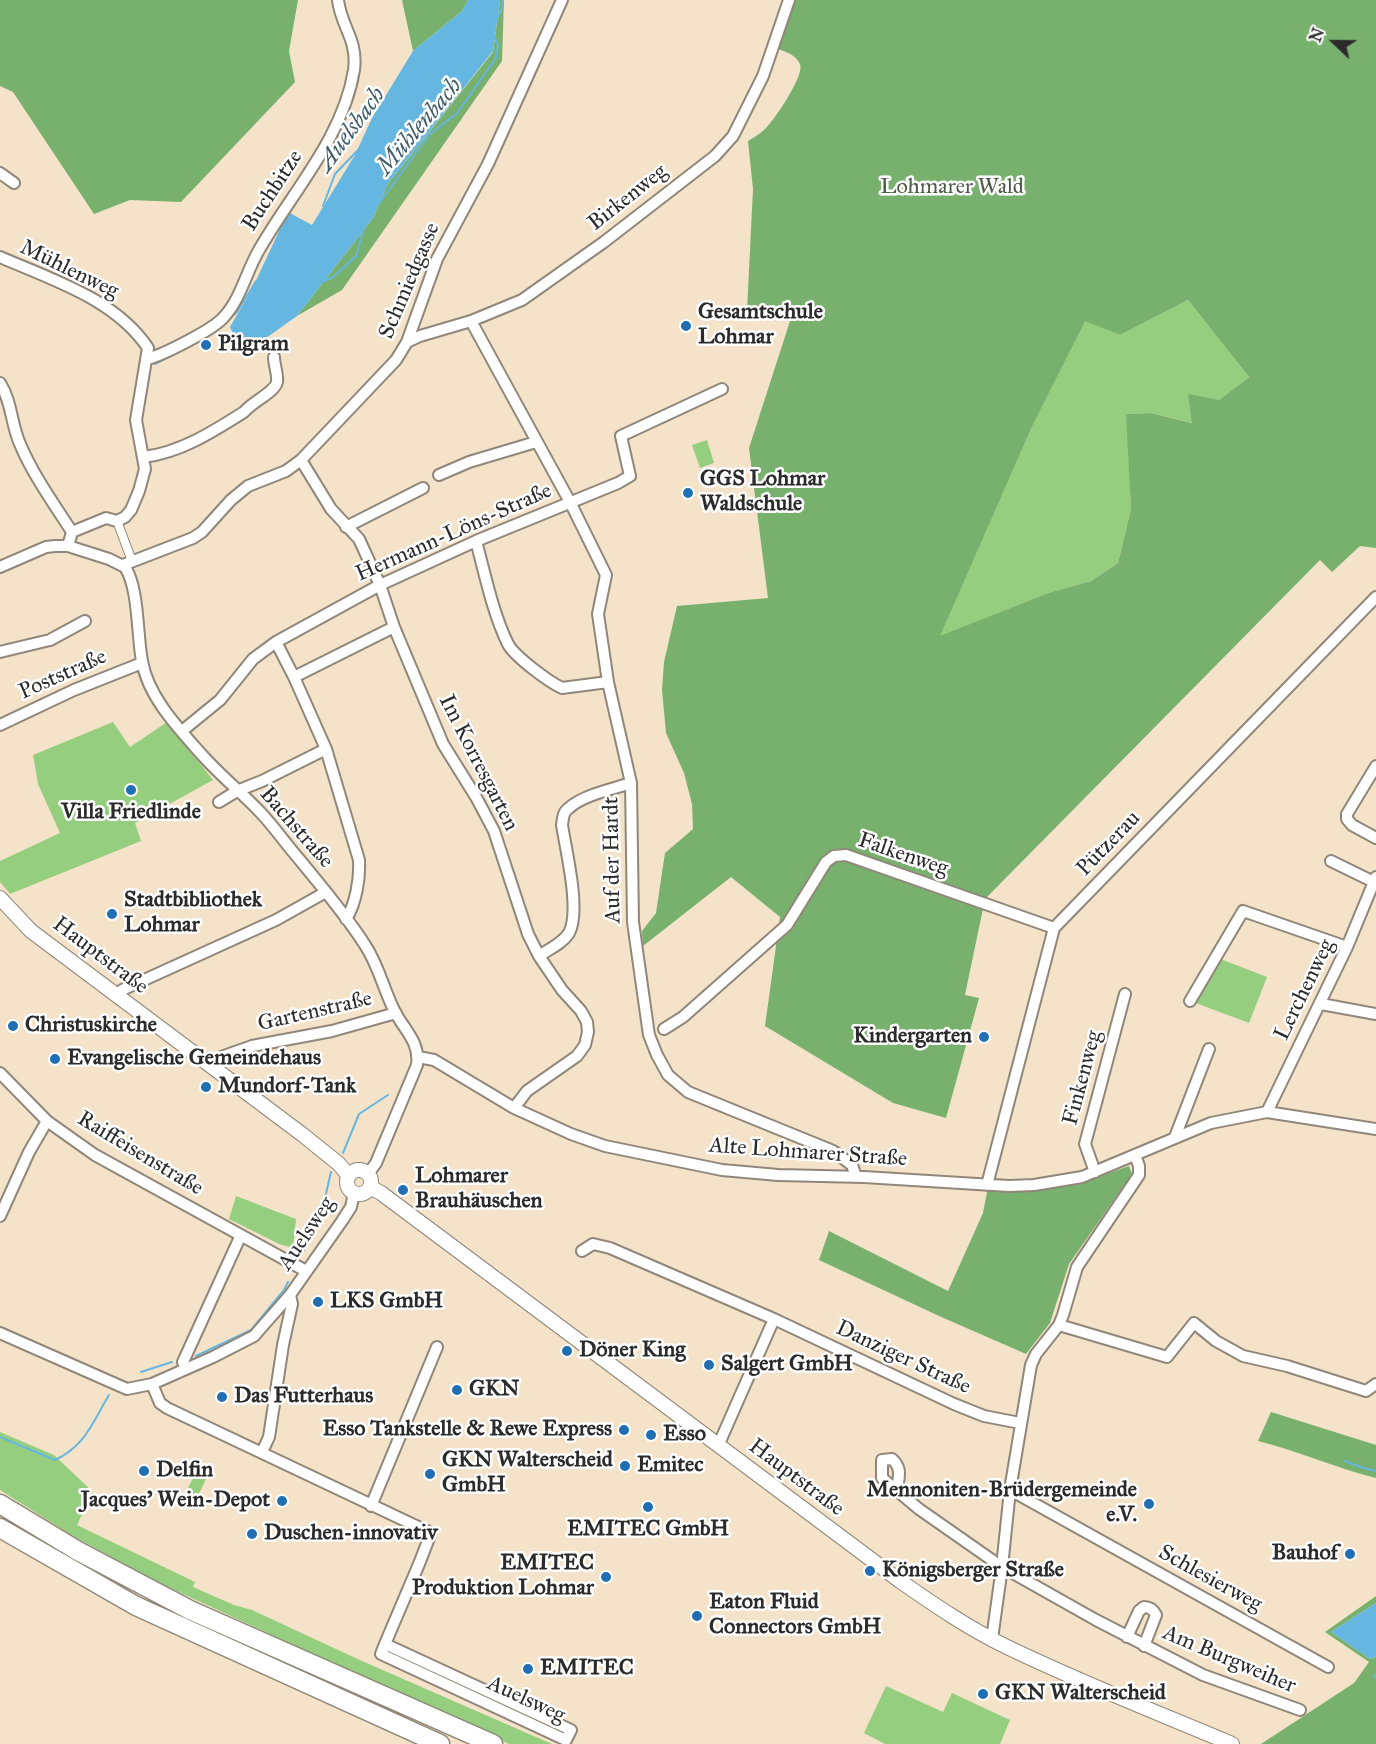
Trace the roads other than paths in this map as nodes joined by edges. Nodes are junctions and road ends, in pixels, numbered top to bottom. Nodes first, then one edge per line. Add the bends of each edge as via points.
1 (338, 0) edge
2 (562, 0) edge
3 (789, 0) edge
4 (0, 173) edge
5 (14, 183) dead end
6 (0, 257) edge
7 (471, 321) junction
8 (407, 342) junction
9 (274, 357) dead end
10 (147, 359) junction
11 (0, 383) edge
12 (722, 389) dead end
13 (536, 442) junction
14 (143, 457) junction
15 (301, 460) junction
16 (439, 475) dead end
17 (423, 488) dead end
18 (570, 502) junction
19 (117, 521) junction
20 (346, 527) junction
21 (72, 532) junction
22 (476, 541) junction
23 (68, 546) junction
24 (127, 563) junction
25 (0, 567) edge
26 (380, 585) junction
27 (1376, 597) edge
28 (85, 621) dead end
29 (394, 627) junction
30 (276, 642) junction
31 (0, 652) edge
32 (142, 663) junction
33 (294, 677) junction
34 (608, 682) junction
35 (0, 725) edge
36 (182, 731) junction
37 (326, 749) junction
38 (1376, 766) edge
39 (631, 783) junction
40 (237, 791) junction
41 (219, 802) dead end
42 (1376, 838) edge
43 (1332, 861) dead end
44 (1375, 880) edge
45 (326, 892) junction
46 (1, 900) edge
47 (346, 919) junction
48 (1054, 928) junction
49 (1347, 947) junction
50 (539, 956) junction
51 (1125, 994) dead end
52 (119, 997) junction
53 (1190, 1001) dead end
54 (1321, 1004) junction
55 (396, 1013) junction
56 (1376, 1014) edge
57 (664, 1029) dead end
58 (1209, 1049) dead end
59 (418, 1057) junction
60 (213, 1067) junction
61 (0, 1073) edge
62 (514, 1108) junction
63 (1267, 1112) junction
64 (47, 1121) junction
65 (1376, 1129) edge
66 (1175, 1137) junction
67 (1135, 1155) junction
68 (1095, 1172) junction
69 (349, 1176) junction
70 (856, 1177) junction
71 (369, 1181) junction
72 (987, 1185) junction
73 (354, 1193) junction
74 (0, 1216) edge
75 (241, 1235) junction
76 (582, 1251) dead end
77 (306, 1271) junction
78 (290, 1295) junction
79 (774, 1319) junction
80 (1059, 1325) junction
81 (0, 1334) edge
82 (437, 1347) dead end
83 (186, 1369) junction
84 (152, 1384) junction
85 (1376, 1384) edge
86 (1020, 1423) junction
87 (718, 1446) junction
88 (262, 1452) junction
89 (897, 1489) dead end
90 (1010, 1490) junction
91 (0, 1504) edge
92 (371, 1506) junction
93 (0, 1528) edge
94 (1002, 1567) junction
95 (1127, 1636) junction
96 (992, 1639) junction
97 (386, 1644) junction
98 (1144, 1646) junction
99 (1328, 1667) dead end
100 (1300, 1710) dead end
101 (440, 1744) edge
102 (493, 1744) edge
103 (1232, 1744) edge

1 - 10 street, Buchbitze via 355,50 354,67 345,104 323,150 257,251 239,293 222,319 161,355
2 - 8 street, Schmiedgasse via 488,164 437,259
3 - 7 street, Birkenweg via 763,76 727,144 557,276 522,300
4 - 5 street
6 - 10 street, Mühlenweg via 74,288 115,313 138,333 148,348
7 - 8 street, Birkenweg
7 - 13 street, Auf der Hardt
8 - 15 street, Schmiedgasse via 396,360
9 - 14 street via 275,388 244,412 186,445 162,455
10 - 14 street via 136,420
11 - 21 street via 8,396 24,452
12 - 18 street, Hermann-Löns-Straße via 621,436 630,476
13 - 16 street
13 - 18 street, Auf der Hardt
14 - 19 street via 145,470 139,491 131,510
15 - 20 street, Im Korresgarten
15 - 24 street, Schmiedgasse via 286,471 248,486 193,538
17 - 20 street
18 - 22 street, Hermann-Löns-Straße
18 - 34 street, Auf der Hardt via 606,575 598,614
19 - 21 street via 106,518
19 - 24 street
20 - 26 street, Im Korresgarten via 359,538
21 - 23 street
22 - 26 street, Hermann-Löns-Straße
22 - 34 street via 509,646 562,688
23 - 24 street
23 - 25 street via 46,548
24 - 32 street, Bachstraße
26 - 29 street, Im Korresgarten
26 - 30 street, Hermann-Löns-Straße
27 - 48 street, Pützerau
28 - 31 street via 50,640
29 - 33 street
29 - 50 street, Im Korresgarten via 443,744 494,831
30 - 33 street
30 - 36 street, Hermann-Löns-Straße via 253,659 220,700
32 - 35 street, Poststraße
32 - 36 street, Bachstraße via 155,696
33 - 37 street
34 - 39 street, Auf der Hardt
36 - 40 street, Bachstraße
37 - 40 street
37 - 47 street via 359,860 352,910
38 - 42 street via 1347,819
39 - 50 street via 592,796 569,807 564,814 562,825 574,916 563,940
39 - 70 street, Auf der Hardt via 633,922 649,1035 657,1055 669,1075 688,1092 833,1151 852,1165
40 - 41 street
40 - 45 street, Bachstraße via 264,816
43 - 44 street, Lerchenweg
44 - 49 street, Lerchenweg
45 - 47 street, Bachstraße
45 - 52 street via 276,920 122,990
46 - 52 main road, Hauptstraße via 31,931
47 - 55 street, Bachstraße via 371,955
48 - 57 street, Falkenweg via 846,855 834,856 826,862 787,925 683,1017
48 - 72 street, Pützerau
49 - 53 street via 1243,911
49 - 54 street, Lerchenweg
50 - 62 street, Im Korresgarten via 582,1011 588,1032 578,1056 527,1091
51 - 68 street, Finkenweg via 1086,1144
52 - 60 main road, Hauptstraße
54 - 56 street
54 - 63 street, Lerchenweg
55 - 59 street, Bachstraße via 416,1046
55 - 60 street, Gartenstraße via 252,1046 221,1057
58 - 66 street
59 - 62 street, Alte Lohmarer Straße via 434,1060
59 - 71 street
60 - 69 main road, Hauptstraße via 337,1162
61 - 64 street, Raiffeisenstraße
62 - 70 street, Alte Lohmarer Straße via 605,1146 722,1170
63 - 65 street, Alte Lohmarer Straße
63 - 66 street, Alte Lohmarer Straße via 1211,1123
64 - 74 street via 28,1152
64 - 75 street, Raiffeisenstraße via 94,1155
66 - 67 street, Alte Lohmarer Straße
67 - 68 street, Alte Lohmarer Straße
67 - 80 street via 1139,1175 1077,1267
68 - 72 street, Alte Lohmarer Straße via 1034,1185
69 - 71 main road via 357,1170
69 - 73 main road via 348,1187
70 - 72 street, Alte Lohmarer Straße
71 - 73 main road via 363,1194
71 - 87 main road, Hauptstraße
73 - 77 street, Auelsweg via 351,1207
75 - 77 street, Raiffeisenstraße
75 - 83 street via 183,1362
76 - 79 street, Danziger Straße via 592,1244 610,1248
77 - 78 street, Auelsweg
78 - 83 street, Auelsweg via 254,1336
78 - 88 street, Auelsweg via 292,1304 269,1437
79 - 86 street, Danziger Straße via 954,1404 984,1416
79 - 87 street
80 - 85 street via 1167,1357 1194,1323 1243,1356 1366,1392
80 - 86 street via 1031,1365
81 - 84 street, Auelsweg via 127,1389
82 - 92 street
83 - 84 street, Auelsweg
84 - 88 street via 166,1408
86 - 90 street
87 - 96 main road, Hauptstraße via 900,1581
88 - 92 street
89 - 94 street, Am Burgweiher
90 - 94 street
90 - 99 street, Schlesierweg
91 - 102 highway via 78,1551 190,1610
92 - 97 street via 431,1533
93 - 101 highway via 145,1611
94 - 95 street, Am Burgweiher
94 - 96 street
95 - 98 street, Am Burgweiher
95 - 98 street, Am Burgweiher via 1139,1611 1149,1607 1156,1615
96 - 103 main road, Hauptstraße via 1053,1669
97 - 97 street, Auelsweg via 460,1679 571,1730 566,1740 381,1654
98 - 100 street, Am Burgweiher via 1203,1675

